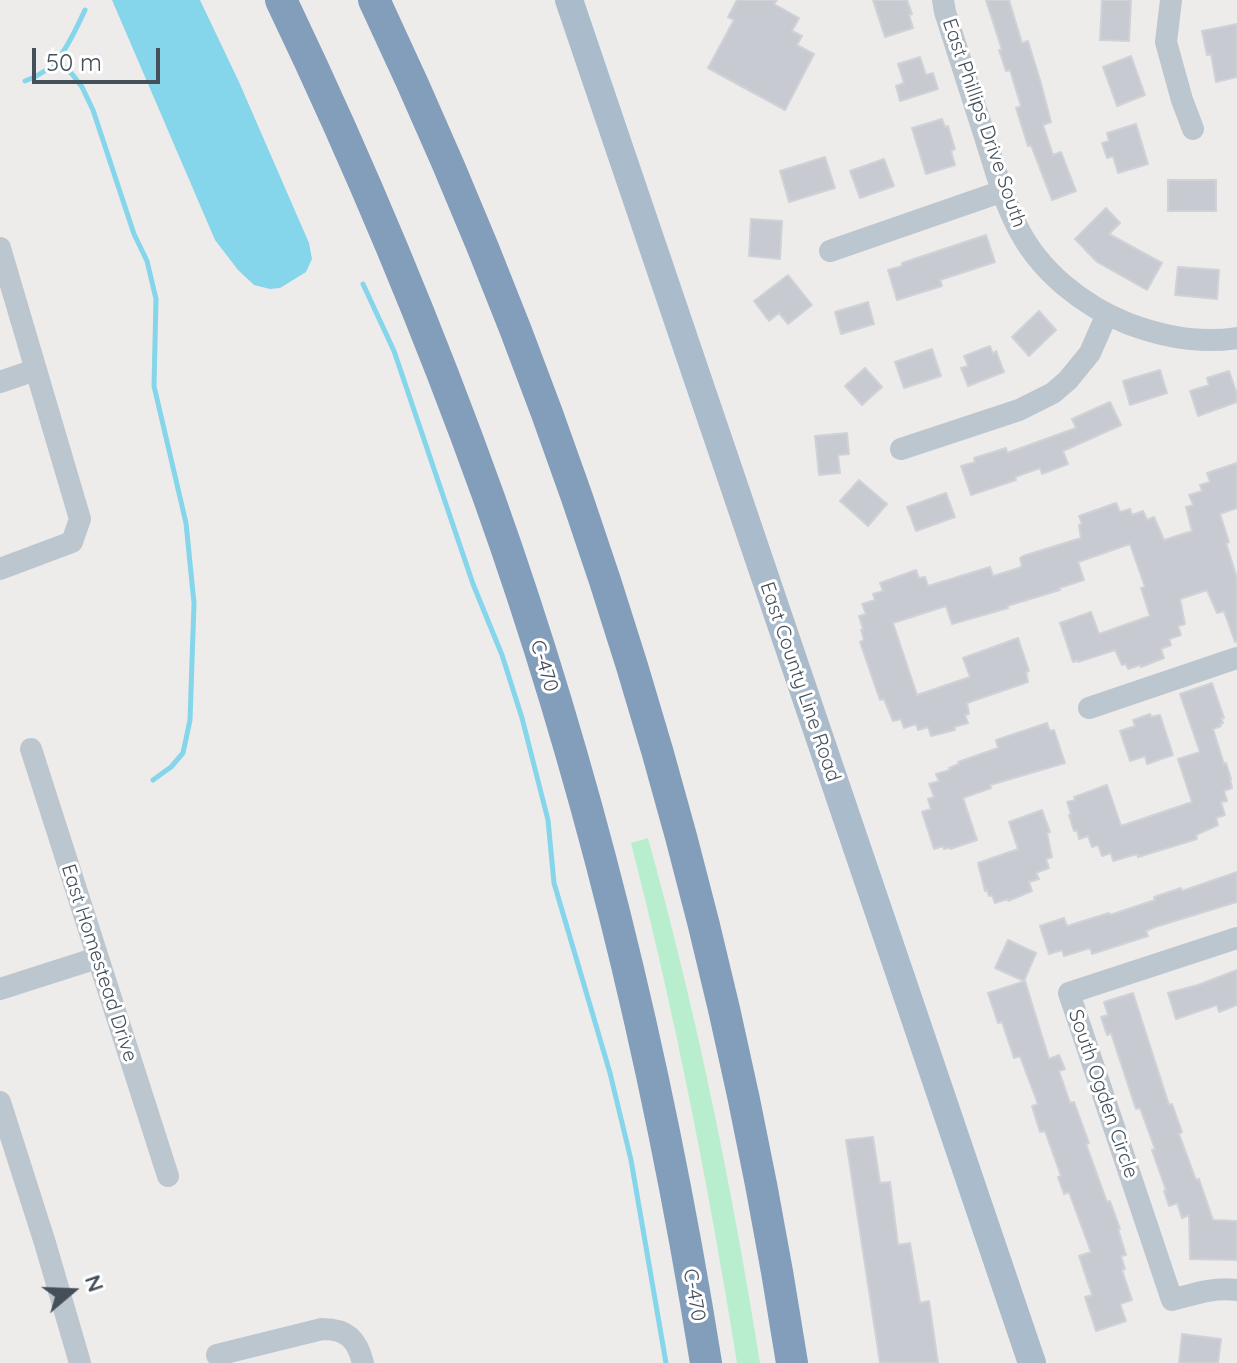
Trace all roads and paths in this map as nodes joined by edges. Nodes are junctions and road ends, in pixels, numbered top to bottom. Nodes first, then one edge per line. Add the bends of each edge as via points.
1 (259, 0) edge
2 (281, 0) edge
3 (374, 0) edge
4 (390, 0) edge
5 (569, 0) edge
6 (943, 0) edge
7 (1171, 0) edge
8 (1193, 129) dead end
9 (446, 160) junction
10 (1003, 191) junction
11 (0, 248) edge
12 (830, 251) dead end
13 (417, 309) junction
14 (1107, 314) junction
15 (1237, 338) edge
16 (35, 370) junction
17 (0, 382) edge
18 (901, 449) dead end
19 (0, 569) edge
20 (1237, 658) edge
21 (1089, 708) dead end
22 (31, 749) dead end
23 (1237, 938) edge
24 (97, 958) junction
25 (0, 989) edge
26 (0, 1102) edge
27 (168, 1176) dead end
28 (1237, 1290) edge
29 (217, 1355) dead end
30 (80, 1363) edge
31 (363, 1363) edge
32 (706, 1363) edge
33 (792, 1363) edge
34 (1032, 1363) edge

1 - 13 highway via 386,271
2 - 13 highway, C-470 via 368,187
3 - 9 highway
4 - 9 highway via 448,138
5 - 34 main road, East County Line Road
6 - 10 street, East Phillips Drive South
7 - 8 street via 1166,42
9 - 33 highway via 570,476 661,761 742,1091
10 - 12 street
10 - 14 street, East Phillips Drive South via 1017,227 1047,269
11 - 16 street
13 - 32 highway, C-470 via 508,554 589,822 652,1076
14 - 15 street, East Phillips Drive South via 1178,338
14 - 18 street via 1090,353 1053,393 1019,410
16 - 17 street
16 - 19 street via 80,519 72,542
20 - 21 street
22 - 24 street, East Homestead Drive
23 - 28 street, South Ogden Circle via 1069,993 1172,1300 1222,1288
24 - 25 street
24 - 27 street, East Homestead Drive
26 - 30 street
29 - 31 street via 336,1329 355,1341

